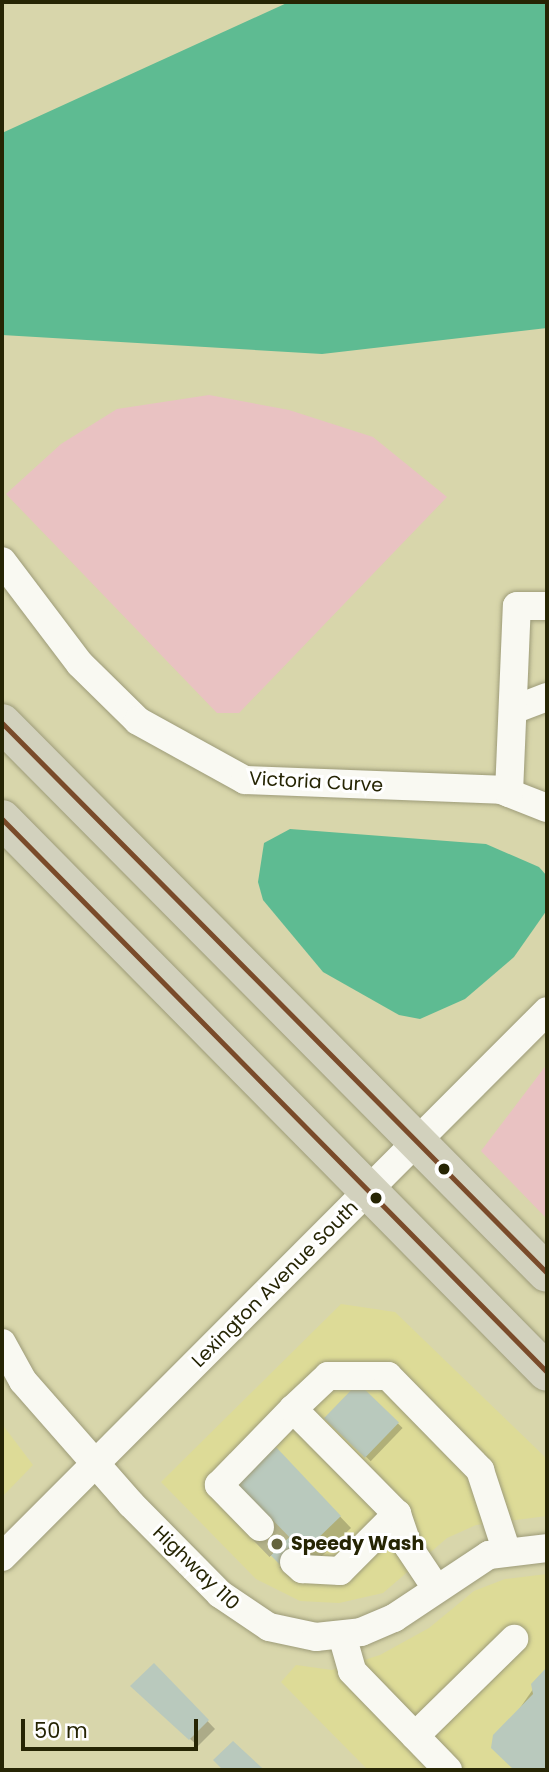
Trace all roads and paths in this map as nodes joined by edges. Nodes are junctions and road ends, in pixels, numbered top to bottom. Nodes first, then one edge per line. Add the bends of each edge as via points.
1 (2, 561) edge
2 (547, 606) edge
3 (547, 697) edge
4 (513, 710) junction
5 (2, 723) edge
6 (509, 793) junction
7 (547, 808) edge
8 (2, 819) edge
9 (547, 1010) edge
10 (416, 1142) junction
11 (369, 1190) junction
12 (547, 1273) edge
13 (2, 1343) edge
14 (547, 1372) edge
15 (293, 1409) junction
16 (98, 1461) junction
17 (397, 1514) junction
18 (260, 1527) tunnel mouth
19 (5, 1545) edge
20 (547, 1548) edge
21 (506, 1549) junction
22 (294, 1562) tunnel mouth
23 (436, 1588) junction
24 (342, 1635) junction
25 (514, 1639) dead end
26 (415, 1736) junction
27 (448, 1770) edge

1 - 6 street, Victoria Curve via 80,664 138,721 244,780
2 - 4 street via 517,606
3 - 4 street
4 - 6 street
5 - 10 highway
6 - 7 street, Victoria Curve
8 - 11 highway
9 - 10 street, Lexington Avenue South
10 - 11 street, Lexington Avenue South
10 - 12 highway
11 - 14 highway
11 - 16 street, Lexington Avenue South
13 - 16 street, Highway 110 via 23,1381
15 - 17 street
15 - 18 street via 219,1485
15 - 21 street via 328,1376 388,1376 480,1469
16 - 19 street, Lexington Avenue South
16 - 24 street, Highway 110 via 131,1504 243,1613 289,1634
17 - 22 street via 340,1571 310,1571
17 - 23 street via 408,1546
20 - 21 street, Highway 110
21 - 23 street, Highway 110 via 468,1564
23 - 24 street, Highway 110 via 394,1618
24 - 26 street via 352,1671
25 - 26 street
26 - 27 street

